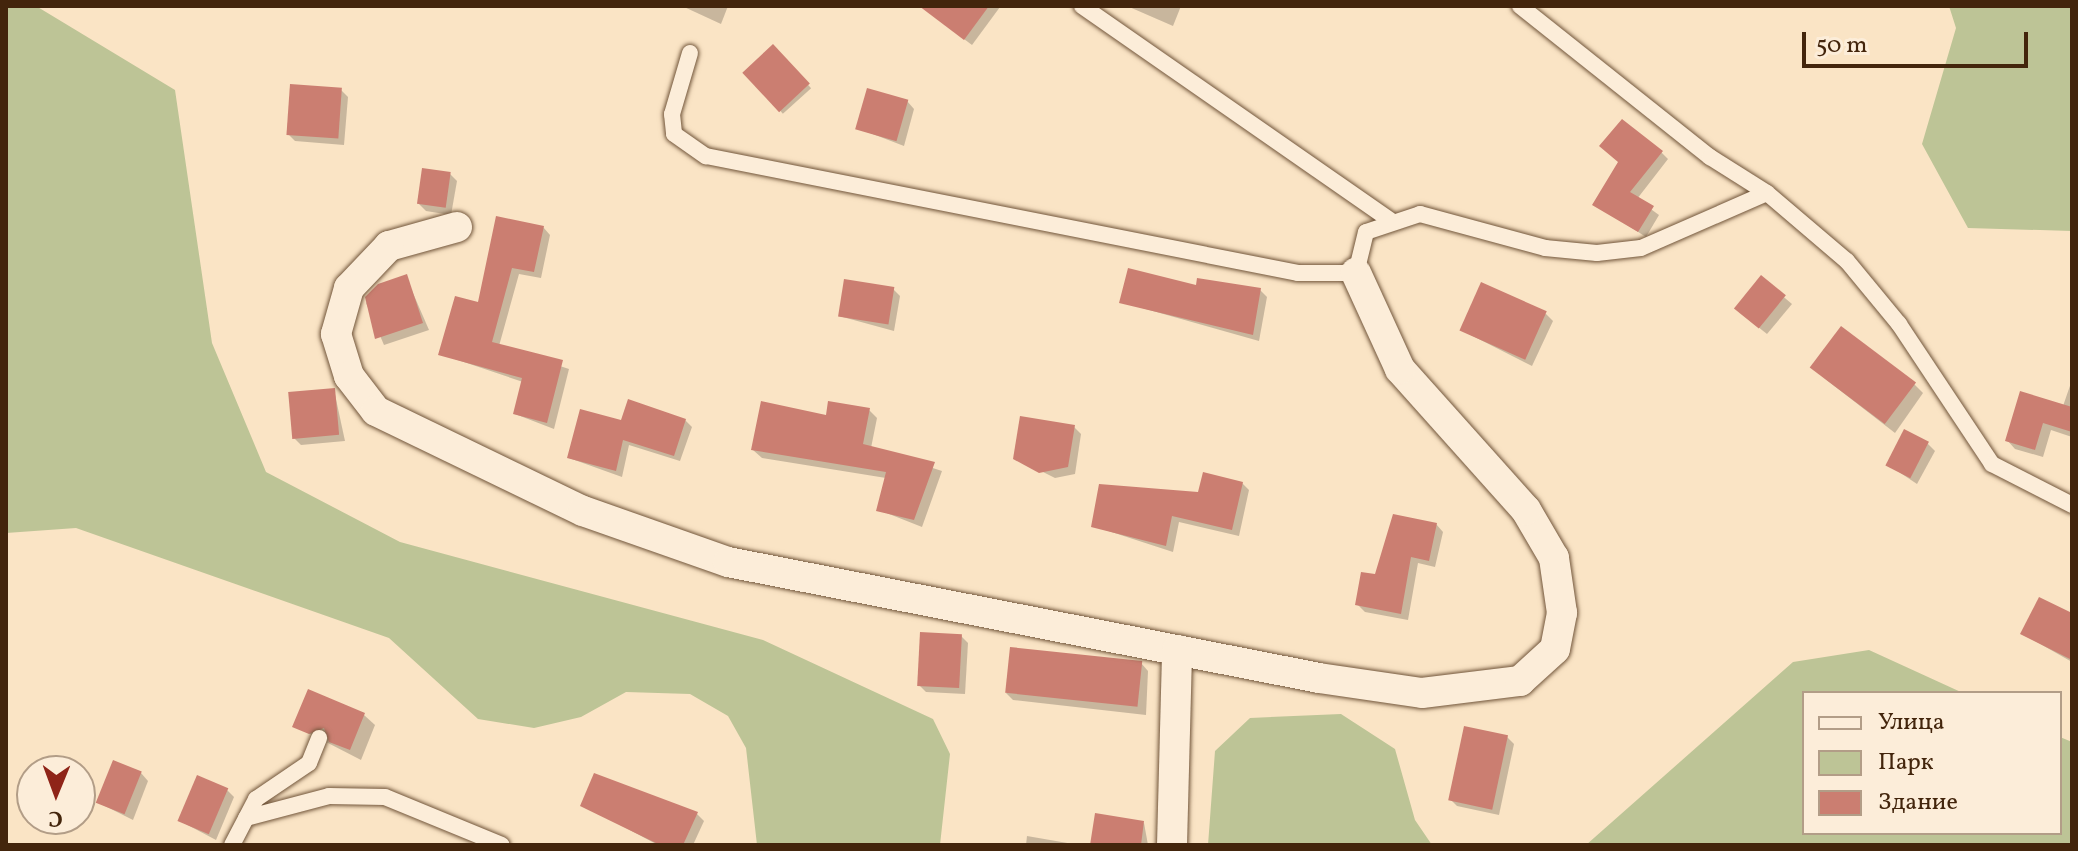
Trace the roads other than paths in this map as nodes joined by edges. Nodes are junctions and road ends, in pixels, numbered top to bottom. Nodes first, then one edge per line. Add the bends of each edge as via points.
1 (1082, 6) edge
2 (1520, 6) edge
3 (690, 53) dead end
4 (1767, 193) junction
5 (1390, 220) junction
6 (457, 227) dead end
7 (1356, 273) junction
8 (2072, 505) edge
9 (1177, 650) junction
10 (319, 738) dead end
11 (246, 818) junction
12 (232, 845) edge
13 (502, 845) edge
14 (1172, 845) edge

1 - 5 lane
2 - 4 lane via 1710,157
3 - 7 lane via 672,114 674,134 706,156 1298,273
4 - 5 lane via 1641,248 1597,253 1545,248 1420,214
4 - 8 lane via 1847,261 1899,324 1992,464
5 - 7 lane via 1366,232
6 - 9 street via 389,246 349,288 336,334 349,376 376,411 583,511 728,562
7 - 9 street via 1400,369 1526,510 1554,558 1562,613 1555,649 1520,681 1452,693 1319,678
9 - 14 street
10 - 11 lane via 309,763 256,799
11 - 12 lane
11 - 13 lane via 329,796 385,797

